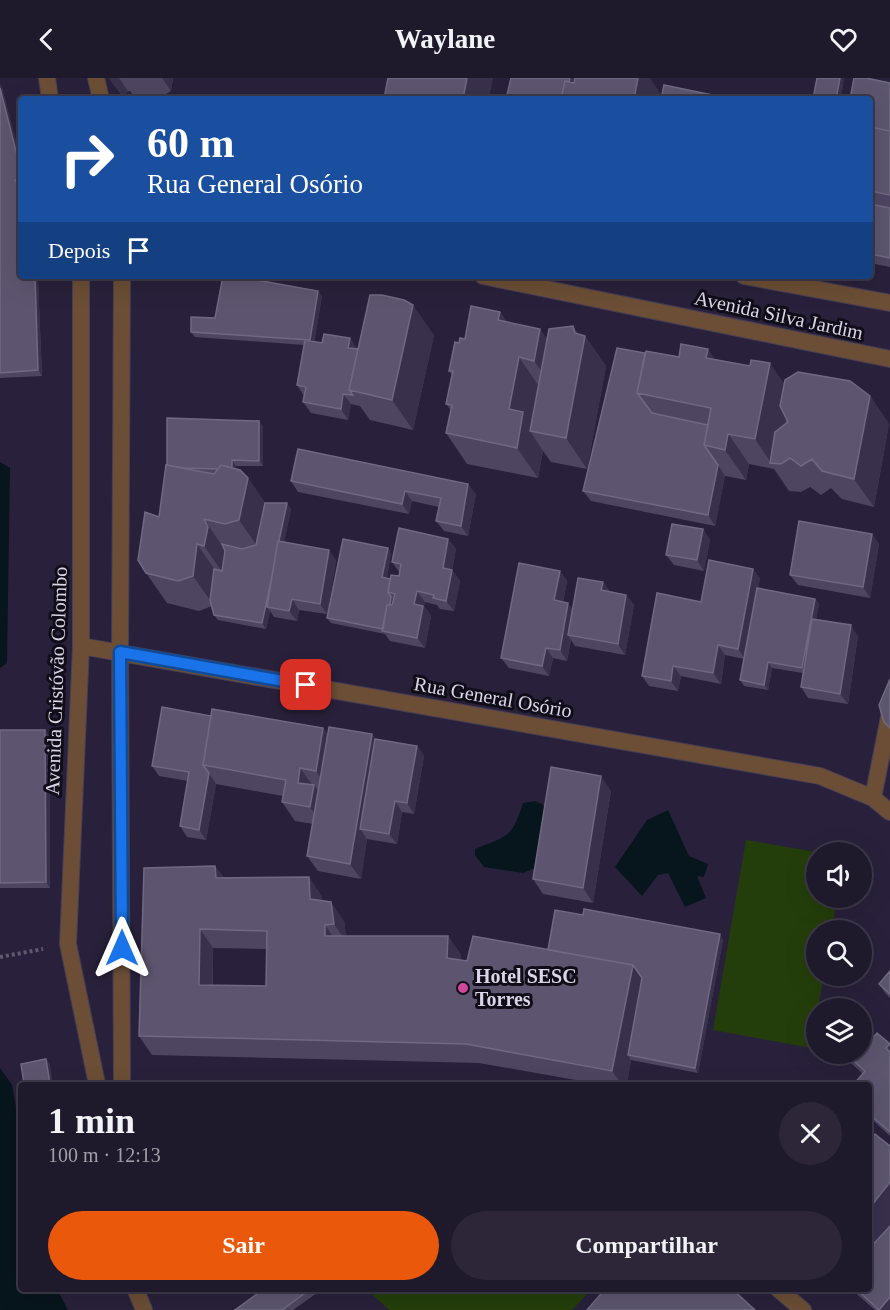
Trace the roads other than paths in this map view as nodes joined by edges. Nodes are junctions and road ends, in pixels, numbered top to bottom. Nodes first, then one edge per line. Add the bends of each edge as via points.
1 (46, 78) edge
2 (96, 78) edge
3 (49, 96) edge
4 (100, 96) edge
5 (81, 279) edge
6 (122, 279) edge
7 (498, 279) edge
8 (760, 279) edge
9 (890, 303) edge
10 (890, 359) edge
11 (81, 646) junction
12 (120, 652) junction
13 (890, 712) edge
14 (873, 798) junction
15 (890, 812) edge
16 (97, 1082) edge
17 (122, 1082) edge
18 (137, 1292) edge
19 (782, 1292) edge
20 (144, 1310) edge
21 (803, 1310) edge

1 - 3 street
2 - 4 street
5 - 11 street, Avenida Cristóvão Colombo
6 - 12 street
7 - 10 street, Avenida Silva Jardim
8 - 9 street, Avenida Silva Jardim
11 - 12 street, Rua General Osório
11 - 16 street, Avenida Cristóvão Colombo via 68,944
12 - 14 street, Rua General Osório via 820,776
12 - 17 street
13 - 14 street
14 - 15 street, Rua General Osório
18 - 20 street
19 - 21 street

